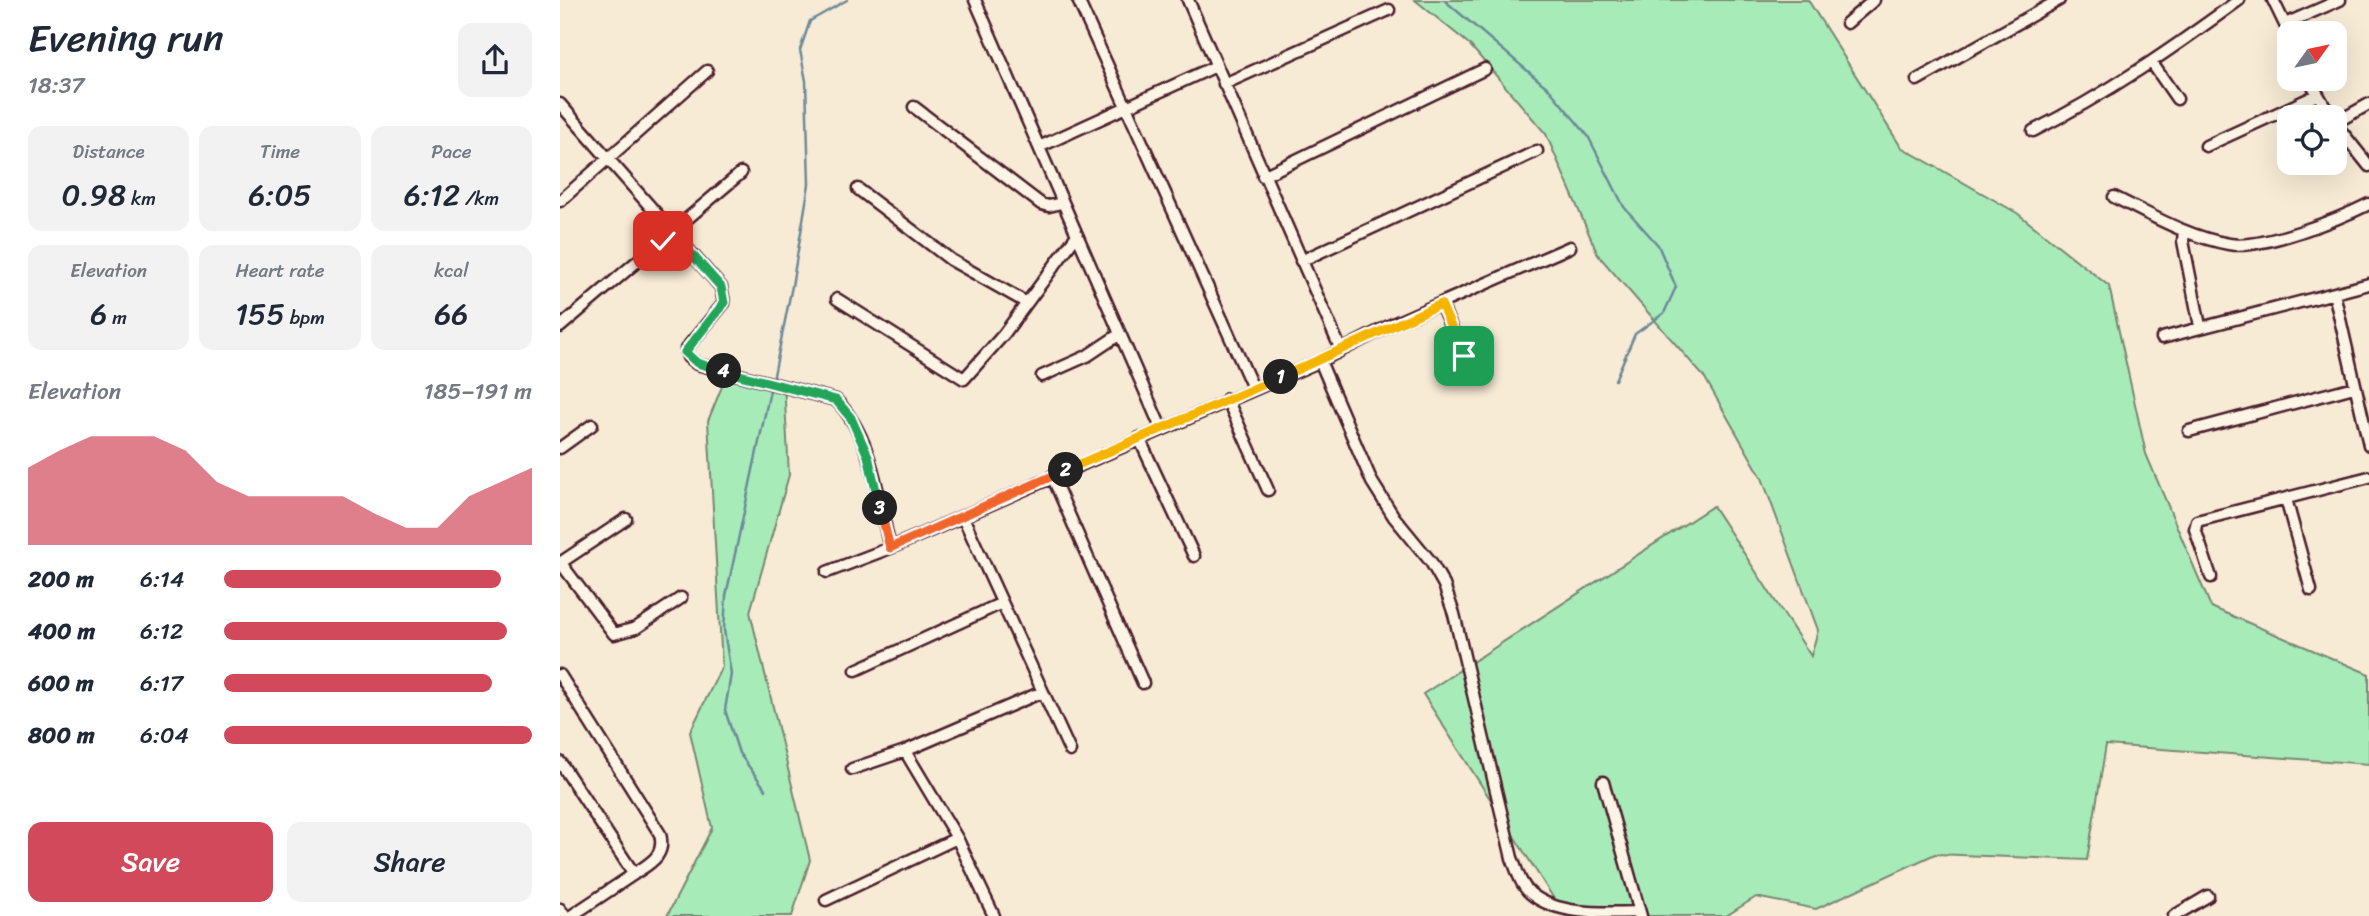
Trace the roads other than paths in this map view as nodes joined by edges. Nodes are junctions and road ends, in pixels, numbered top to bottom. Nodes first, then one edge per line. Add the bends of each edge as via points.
1 (975, 0) edge
2 (1077, 0) edge
3 (1188, 0) edge
4 (1874, 0) edge
5 (2059, 0) edge
6 (2239, 0) edge
7 (2273, 0) edge
8 (2340, 0) edge
9 (1389, 10) dead end
10 (2283, 21) edge
11 (2302, 21) edge
12 (1847, 23) dead end
13 (2152, 63) junction
14 (1216, 66) junction
15 (1485, 69) dead end
16 (707, 71) dead end
17 (1917, 80) dead end
18 (1224, 84) junction
19 (2315, 91) edge
20 (2317, 94) junction
21 (2177, 99) dead end
22 (560, 104) edge
23 (2369, 104) edge
24 (2324, 105) edge
25 (1128, 106) junction
26 (914, 107) dead end
27 (2347, 116) edge
28 (2033, 131) dead end
29 (2347, 138) edge
30 (2206, 146) dead end
31 (1039, 147) junction
32 (1537, 151) dead end
33 (608, 159) junction
34 (2369, 166) edge
35 (741, 173) dead end
36 (1263, 177) junction
37 (858, 189) dead end
38 (2114, 197) dead end
39 (560, 201) edge
40 (1061, 203) junction
41 (2369, 204) edge
42 (2184, 231) junction
43 (672, 232) junction
44 (1077, 235) junction
45 (1570, 247) dead end
46 (1301, 261) junction
47 (2369, 284) edge
48 (2334, 293) junction
49 (837, 299) dead end
50 (1027, 303) junction
51 (1441, 304) junction
52 (2200, 326) junction
53 (560, 327) edge
54 (1120, 334) junction
55 (2162, 338) dead end
56 (1340, 350) junction
57 (1464, 356) dead end
58 (1320, 361) junction
59 (1042, 376) dead end
60 (2354, 387) junction
61 (1253, 388) junction
62 (1227, 399) junction
63 (592, 425) dead end
64 (1161, 428) junction
65 (2189, 430) dead end
66 (1139, 438) junction
67 (2369, 445) edge
68 (560, 448) edge
69 (1052, 476) junction
70 (2369, 477) edge
71 (1268, 490) dead end
72 (2286, 499) junction
73 (963, 517) junction
74 (626, 519) dead end
75 (890, 548) junction
76 (1194, 556) dead end
77 (560, 562) edge
78 (827, 572) dead end
79 (2211, 577) dead end
80 (2311, 590) dead end
81 (681, 598) dead end
82 (1002, 603) junction
83 (856, 670) dead end
84 (560, 675) edge
85 (1143, 683) dead end
86 (1042, 692) junction
87 (905, 751) junction
88 (1070, 751) dead end
89 (560, 762) edge
90 (852, 769) dead end
91 (1603, 782) dead end
92 (957, 838) junction
93 (634, 874) junction
94 (2208, 895) dead end
95 (826, 900) dead end
96 (560, 909) edge
97 (1640, 914) edge
98 (565, 916) edge
99 (571, 916) edge
100 (994, 916) edge
101 (2174, 916) edge

1 - 31 street
2 - 25 street
3 - 14 street
4 - 12 street
5 - 17 street
6 - 13 street
7 - 10 street
8 - 11 street
9 - 18 street
13 - 21 street
13 - 28 street via 2093,101
14 - 18 street
14 - 25 street
15 - 36 street
16 - 33 street
18 - 36 street
19 - 20 street
20 - 24 street
20 - 30 street
22 - 33 street
23 - 27 street
25 - 31 street
25 - 61 street
26 - 40 street via 1041,204
29 - 34 street
31 - 40 street
32 - 46 street
33 - 39 street
33 - 43 street
35 - 43 street
36 - 46 street
37 - 50 street via 951,260
38 - 42 street
40 - 44 street
41 - 42 street via 2295,233 2232,245
42 - 52 street
43 - 53 street
43 - 75 street via 725,295 724,303 686,349 688,357 836,400 851,418 868,456
44 - 50 street
44 - 54 street
45 - 51 street
46 - 56 street
47 - 48 street
48 - 52 street
48 - 60 street
49 - 50 street via 964,379
51 - 56 street
51 - 57 street
52 - 55 street
54 - 59 street via 1087,356
54 - 64 street
56 - 58 street
58 - 61 street
58 - 97 street via 1372,482 1444,585 1521,880 1542,900 1574,910
60 - 65 street
60 - 67 street
61 - 62 street
62 - 64 street
62 - 71 street
63 - 68 street
64 - 66 street
66 - 69 street
66 - 76 street
69 - 73 street
69 - 85 street
70 - 72 street
72 - 79 street via 2197,521 2195,529
72 - 80 street
73 - 75 street
73 - 82 street
74 - 77 street
75 - 78 street
77 - 81 street via 614,634 636,628
82 - 83 street
82 - 86 street
84 - 93 street via 660,834 662,850
86 - 87 street
86 - 88 street
87 - 90 street
87 - 92 street
89 - 93 street
91 - 97 street
92 - 95 street
92 - 100 street
93 - 99 street
94 - 101 street
96 - 98 street

